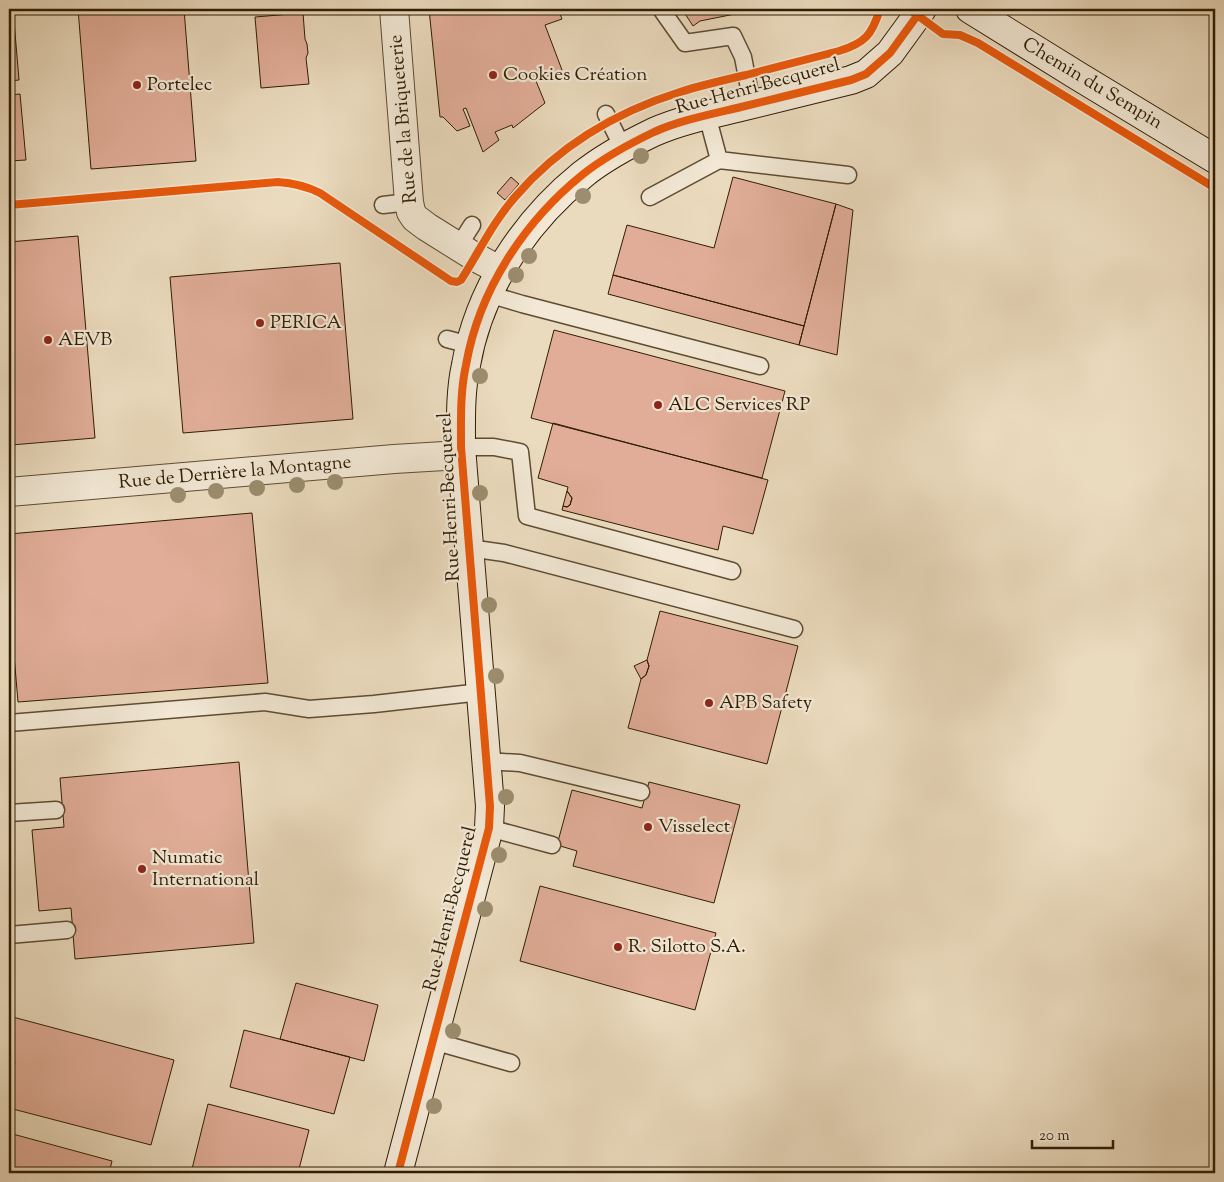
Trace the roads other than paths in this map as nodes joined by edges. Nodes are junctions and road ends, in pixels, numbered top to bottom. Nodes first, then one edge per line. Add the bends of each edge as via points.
1 (394, 9) edge
2 (661, 9) edge
3 (922, 9) edge
4 (970, 9) edge
5 (752, 104) junction
6 (606, 114) dead end
7 (707, 115) junction
8 (623, 148) junction
9 (1215, 159) edge
10 (719, 160) junction
11 (848, 175) dead end
12 (650, 197) dead end
13 (494, 283) junction
14 (760, 366) dead end
15 (461, 451) junction
16 (9, 492) edge
17 (469, 548) junction
18 (732, 571) dead end
19 (794, 629) dead end
20 (481, 692) junction
21 (9, 723) edge
22 (486, 761) junction
23 (641, 792) dead end
24 (56, 810) dead end
25 (9, 813) edge
26 (489, 828) junction
27 (552, 845) dead end
28 (67, 930) dead end
29 (9, 935) edge
30 (433, 1041) junction
31 (511, 1063) dead end
32 (398, 1173) edge

1 - 13 street, Rue de la Briqueterie via 396,203 427,227 465,236
2 - 5 lane via 685,43 733,36 743,57
3 - 5 street, Rue Henri Becquerel via 890,53 866,74
4 - 9 street, Chemin du Sempin
5 - 7 street, Rue Henri Becquerel
6 - 8 lane
7 - 8 street, Rue Henri Becquerel via 655,132
7 - 10 lane
8 - 13 street, Rue Henri Becquerel via 583,174 551,204 527,232
10 - 11 lane
10 - 12 lane
13 - 14 lane via 522,304
13 - 15 street, Rue Henri Becquerel via 480,315 459,342 466,364 461,398
15 - 16 street, Rue de Derrière la Montagne
15 - 17 street, Rue Henri Becquerel
15 - 18 lane via 494,447 520,452 527,516
17 - 19 lane via 504,552
17 - 20 street, Rue Henri Becquerel
20 - 21 lane via 309,709 266,702
20 - 22 street, Rue Henri Becquerel
22 - 23 lane via 520,763
22 - 26 street, Rue Henri Becquerel
24 - 25 lane
26 - 27 lane
26 - 30 street, Rue Henri Becquerel
28 - 29 lane
30 - 31 lane
30 - 32 street, Rue Henri Becquerel

